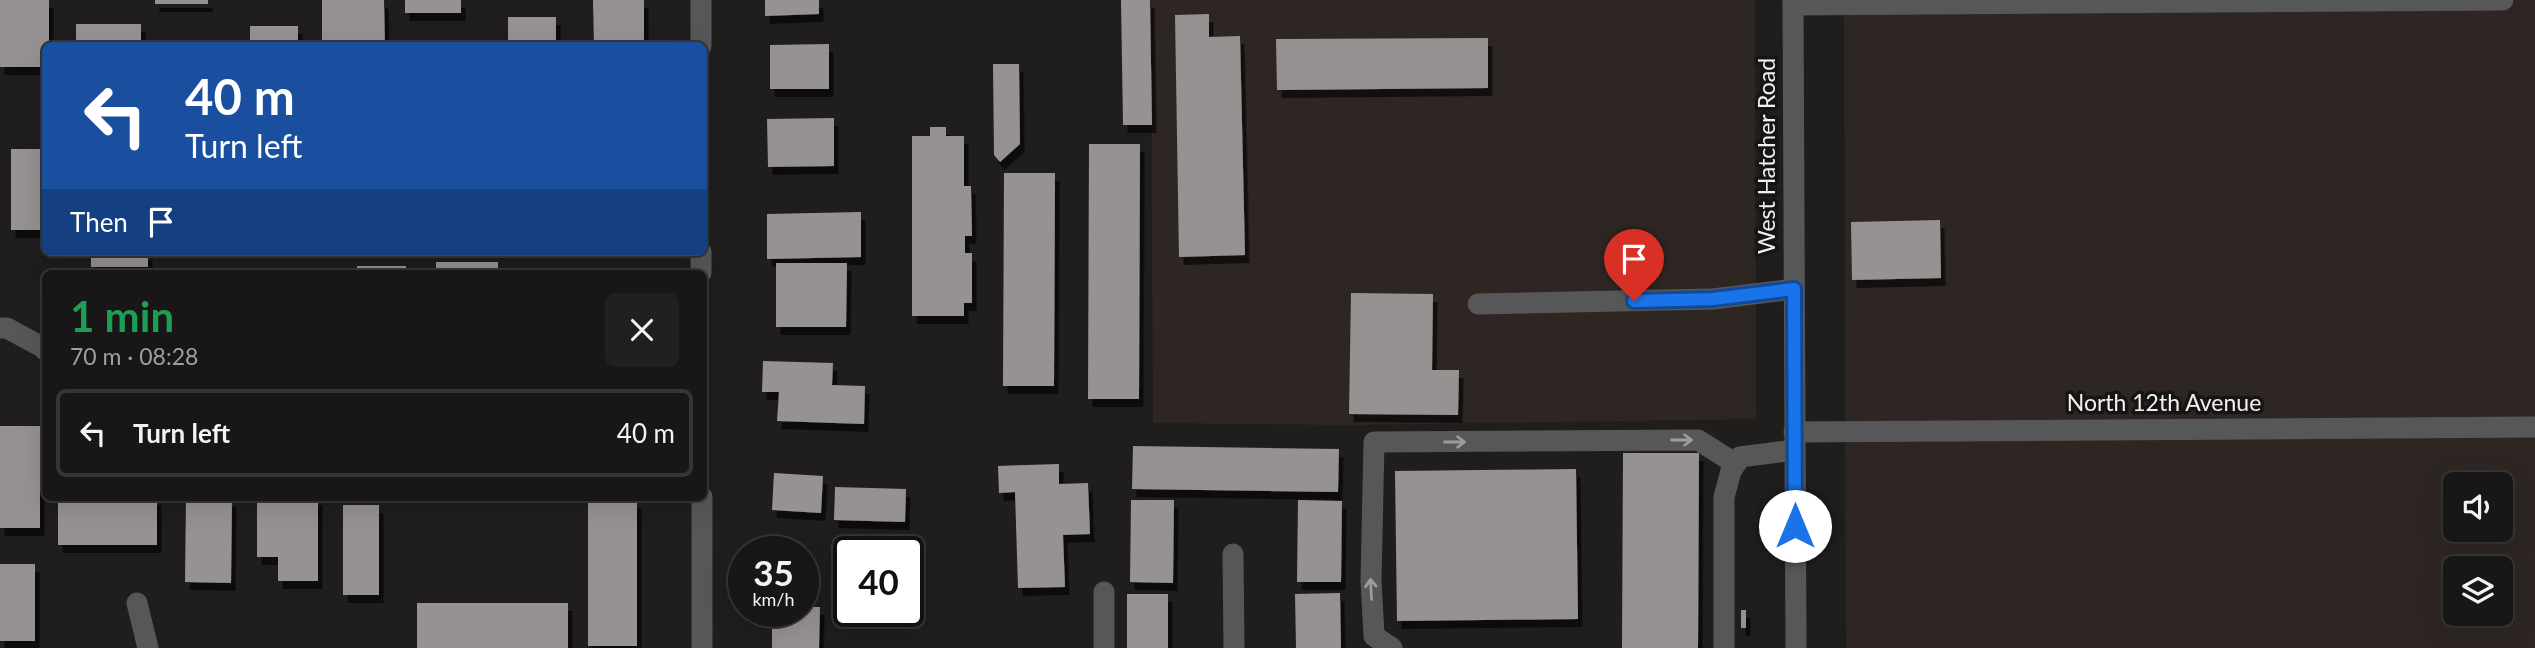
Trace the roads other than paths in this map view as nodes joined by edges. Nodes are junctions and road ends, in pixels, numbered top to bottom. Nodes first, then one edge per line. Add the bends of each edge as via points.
1 (701, 0) edge
2 (2503, 0) edge
3 (1793, 2) edge
4 (701, 42) edge
5 (1794, 289) junction
6 (1478, 304) dead end
7 (0, 328) edge
8 (42, 349) edge
9 (2535, 427) edge
10 (1795, 441) junction
11 (1736, 464) junction
12 (702, 501) edge
13 (1233, 554) dead end
14 (1104, 592) dead end
15 (137, 603) dead end
16 (148, 648) edge
17 (702, 648) edge
18 (1104, 648) edge
19 (1234, 648) edge
20 (1392, 648) edge
21 (1724, 648) edge
22 (1796, 648) edge

1 - 4 street
2 - 3 street
3 - 5 street, West Hatcher Road
5 - 6 street via 1713,299
5 - 10 street, West Hatcher Road
7 - 8 street
9 - 10 street, North 12th Avenue
10 - 11 street, North 12th Avenue via 1740,457
10 - 22 street, West Hatcher Road
20 -> 11 street via 1374,636 1374,442 1698,440
11 - 21 street via 1724,497
12 - 17 street
13 - 19 street
14 - 18 street
15 - 16 street

